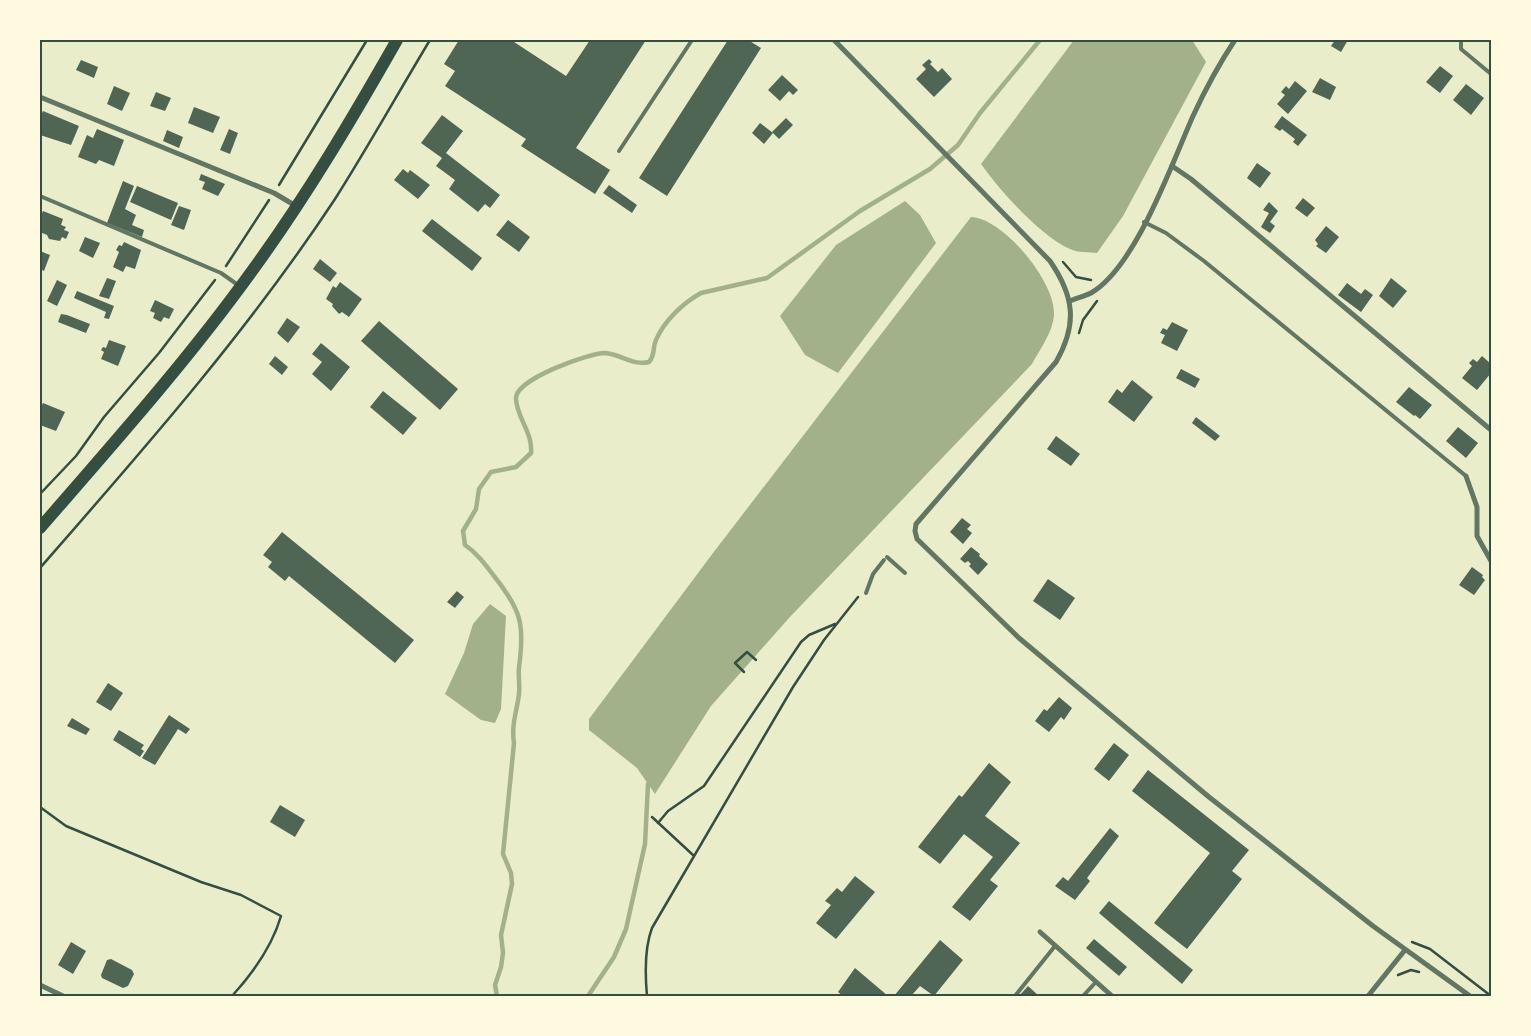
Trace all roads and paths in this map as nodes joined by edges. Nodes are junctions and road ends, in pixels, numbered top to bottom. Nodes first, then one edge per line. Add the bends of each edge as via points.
1 (398, 40) edge
2 (430, 40) edge
3 (692, 40) edge
4 (834, 40) edge
5 (1236, 40) edge
6 (1461, 40) edge
7 (1491, 74) edge
8 (40, 97) edge
9 (619, 151) dead end
10 (1172, 166) junction
11 (40, 196) edge
12 (296, 206) junction
13 (1144, 222) junction
14 (240, 287) junction
15 (1102, 296) dead end
16 (1070, 300) junction
17 (1077, 337) dead end
18 (1491, 430) edge
19 (1466, 476) joint
20 (40, 528) edge
21 (1491, 561) edge
22 (40, 568) edge
23 (905, 573) dead end
24 (866, 593) joint
25 (836, 624) junction
26 (756, 660) dead end
27 (744, 672) dead end
28 (40, 807) edge
29 (652, 817) dead end
30 (658, 823) junction
31 (694, 855) junction
32 (1040, 932) dead end
33 (1407, 940) dead end
34 (1055, 946) junction
35 (1405, 950) junction
36 (1402, 972) dead end
37 (1422, 974) dead end
38 (1096, 982) junction
39 (40, 985) edge
40 (63, 996) edge
41 (232, 996) edge
42 (647, 996) edge
43 (1015, 996) edge
44 (1084, 996) edge
45 (1112, 996) edge
46 (1368, 996) edge
47 (1470, 996) edge
48 (1491, 996) edge

1 - 12 main road via 336,146
2 - 22 path via 335,199 260,304 192,391
3 - 9 lane
4 - 16 street via 1050,261
5 - 10 street via 1205,91
6 - 7 lane via 1461,49
8 - 12 street via 274,193
10 - 13 street
10 - 18 street
11 - 14 lane via 221,272
12 - 14 main road
13 - 16 street via 1128,253 1112,274 1091,293
13 - 19 lane via 1166,233 1204,261
14 - 20 main road via 140,413
15 - 17 path via 1083,320
16 - 35 street via 1068,334 1056,362 921,518 915,527 917,539 1038,654 1209,797
19 - 21 street via 1478,507 1477,536
23 - 24 lane via 885,559
24 - 25 path via 851,604
25 - 30 path via 809,635 801,642 704,786 668,811
25 - 31 path via 792,687
26 - 27 path via 747,652 740,656 735,664
28 - 41 path via 66,826 201,882 241,894 282,916 277,932 252,974
29 - 30 path
30 - 31 path
31 - 42 path via 648,939
32 - 34 street
33 - 48 path via 1430,949
34 - 38 street
34 - 43 lane
35 - 46 street
35 - 47 street
36 - 37 path via 1410,970
38 - 44 lane
38 - 45 street
39 - 40 street

